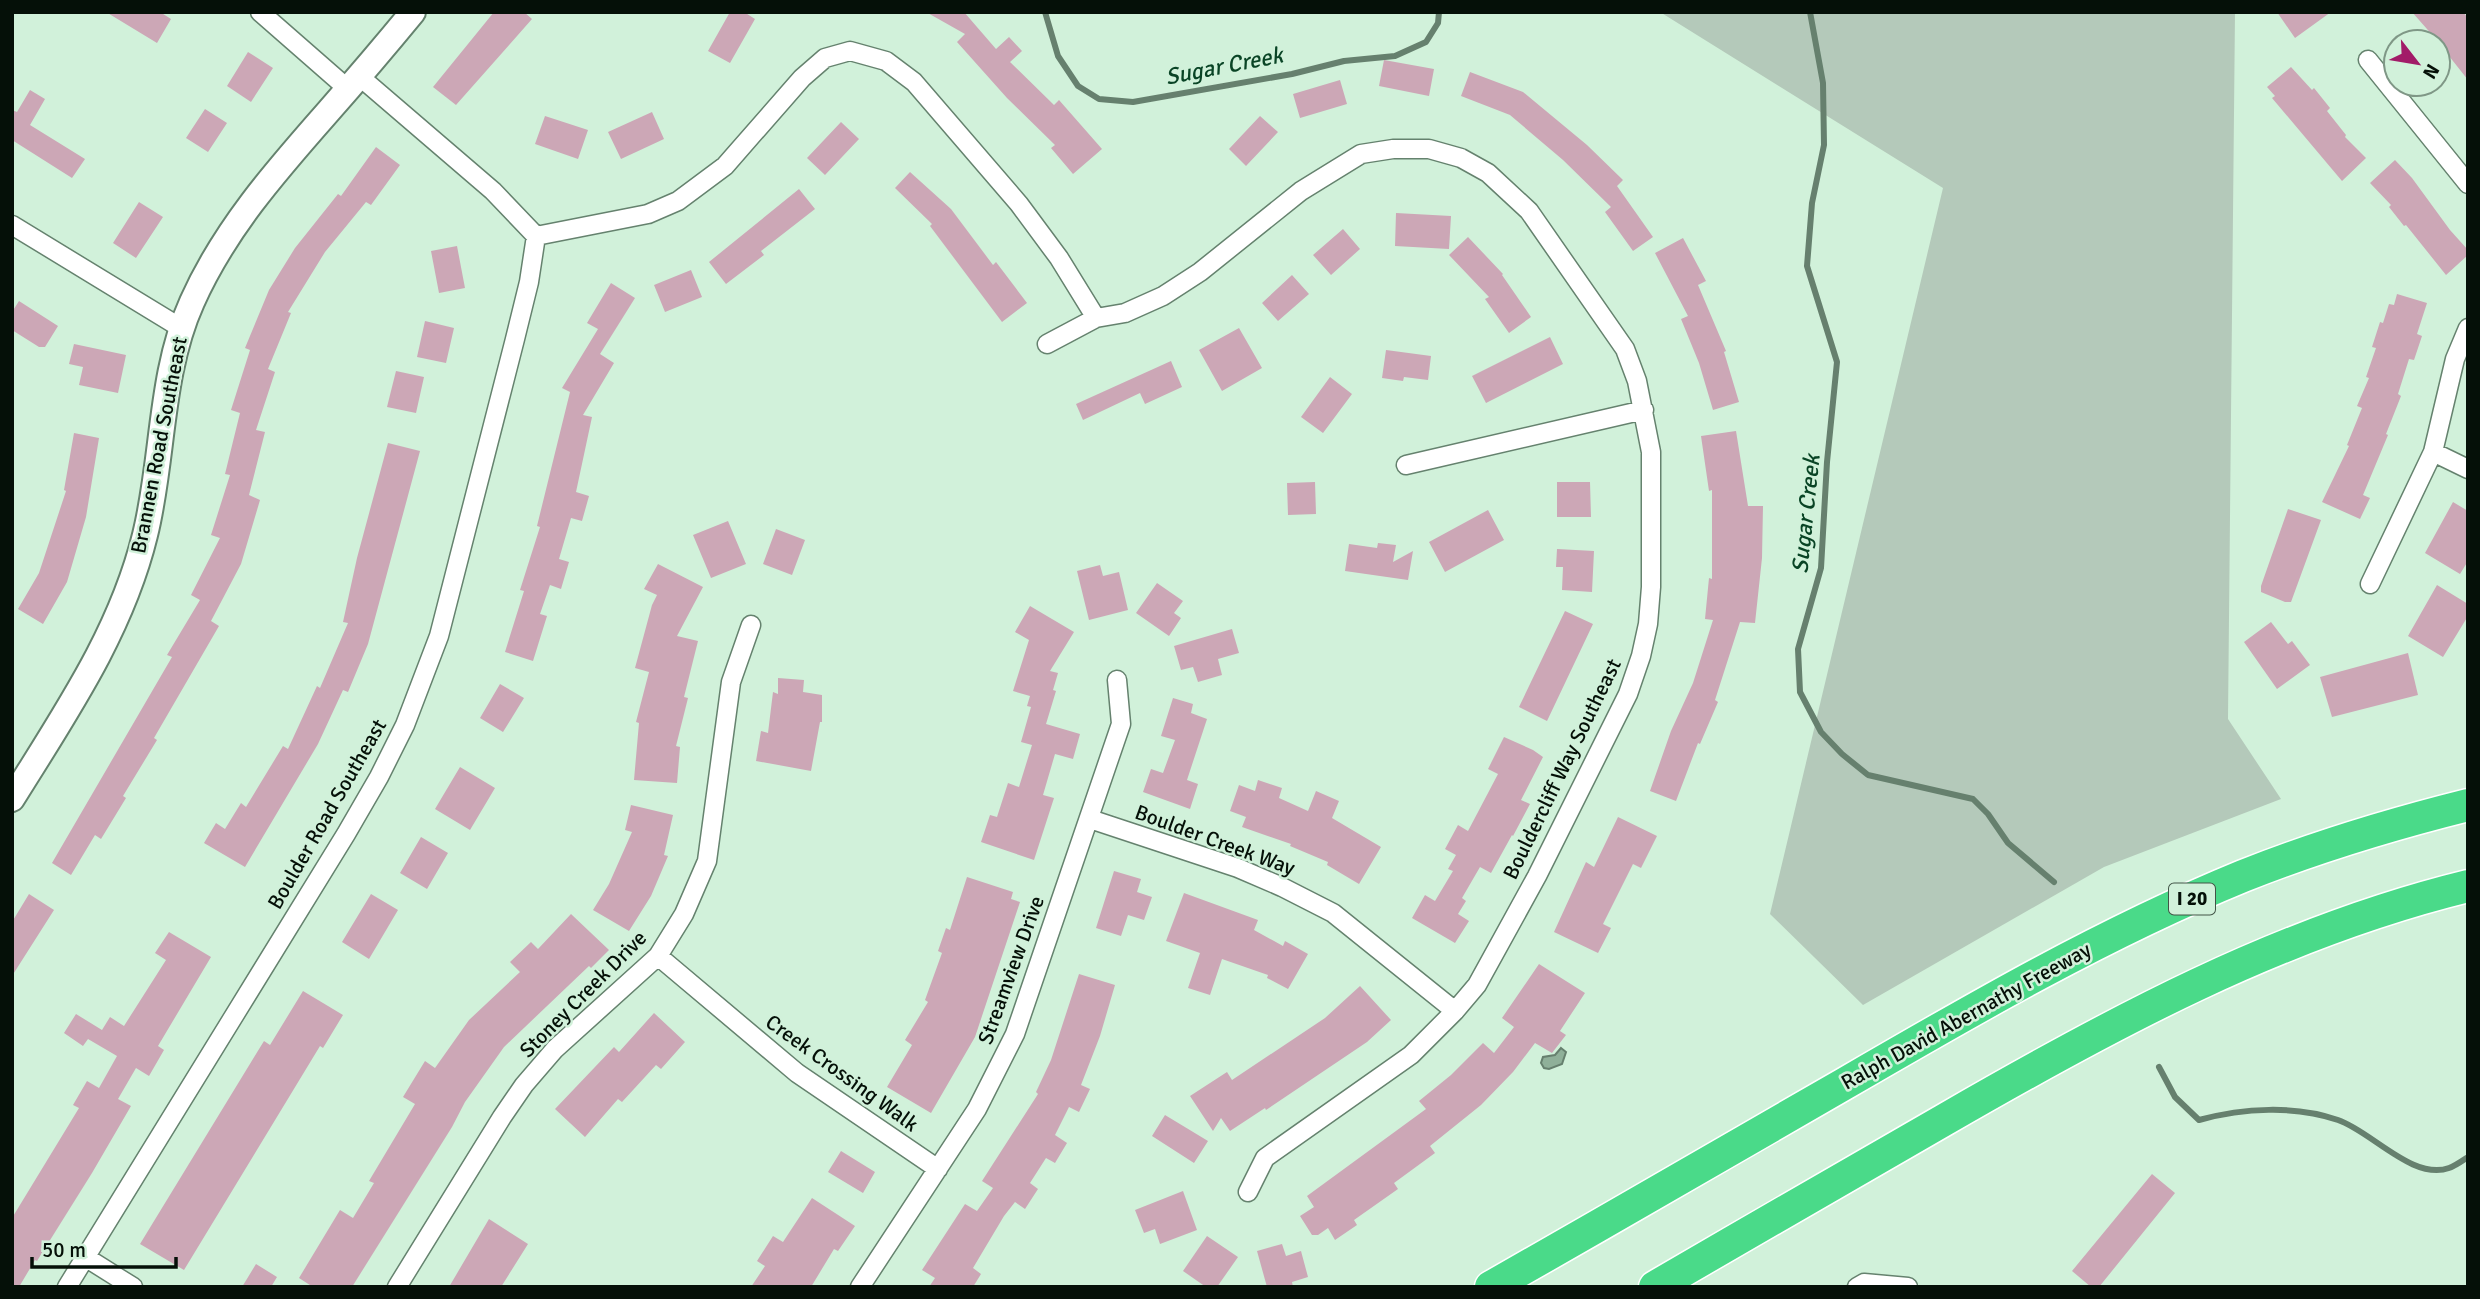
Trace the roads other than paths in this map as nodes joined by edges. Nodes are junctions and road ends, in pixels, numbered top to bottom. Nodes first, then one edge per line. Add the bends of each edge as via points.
1 (260, 12) edge
2 (413, 12) edge
3 (2368, 60) dead end
4 (353, 83) junction
5 (2468, 184) edge
6 (12, 225) edge
7 (536, 236) junction
8 (1096, 318) junction
9 (181, 328) junction
10 (2468, 328) edge
11 (1048, 344) dead end
12 (1644, 410) junction
13 (2433, 452) junction
14 (1406, 465) dead end
15 (2468, 469) edge
16 (2370, 584) dead end
17 (751, 625) dead end
18 (1117, 680) dead end
19 (12, 799) edge
20 (2468, 805) edge
21 (1090, 819) junction
22 (2468, 886) edge
23 (658, 956) junction
24 (1455, 1011) junction
25 (938, 1169) junction
26 (1248, 1192) dead end
27 (85, 1257) junction
28 (67, 1287) edge
29 (133, 1287) edge
30 (397, 1287) edge
31 (860, 1287) edge
32 (1491, 1287) edge
33 (1655, 1287) edge
34 (1857, 1287) edge
35 (1908, 1287) edge

1 - 4 street
2 - 4 street, Brannen Road Southeast
3 - 5 street
4 - 7 street via 493,191
4 - 9 street, Brannen Road Southeast via 266,183 219,248
6 - 9 street
7 - 8 street via 648,214 678,201 726,166 802,78 825,58 850,51 886,61 914,82 1019,204
7 - 27 street, Boulder Road Southeast via 529,282 439,636 405,725 346,834
8 - 11 street, Bouldercliff Way Southeast
8 - 12 street, Bouldercliff Way Southeast via 1125,313 1163,296 1301,191 1362,154 1429,149 1461,158 1488,173 1529,211 1625,349
9 - 19 street, Brannen Road Southeast via 150,511 124,601 94,664
10 - 13 street via 2455,359
12 - 14 street
12 - 24 street, Bouldercliff Way Southeast via 1652,475 1651,575 1641,656 1628,694 1506,935 1477,985
13 - 15 street
13 - 16 street
17 - 23 street, Stoney Creek Drive via 732,682 707,862 684,914
18 - 21 street, Streamview Drive via 1121,724
20 - 32 highway, Ralph David Abernathy Freeway / I 20 via 2243,876 2050,967
21 - 24 street, Boulder Creek Way via 1238,869 1333,913
21 - 25 street, Streamview Drive via 1015,1034 977,1109
22 - 33 highway via 2422,897 2265,953 2191,986 2111,1026
23 - 25 street, Creek Crossing Walk via 797,1073
23 - 30 street, Stoney Creek Drive via 555,1049 524,1084
24 - 26 street, Bouldercliff Way Southeast via 1411,1055 1265,1158
25 - 31 street, Streamview Drive
27 - 28 street, Boulder Road Southeast
27 - 29 street
34 - 35 street via 1864,1283

